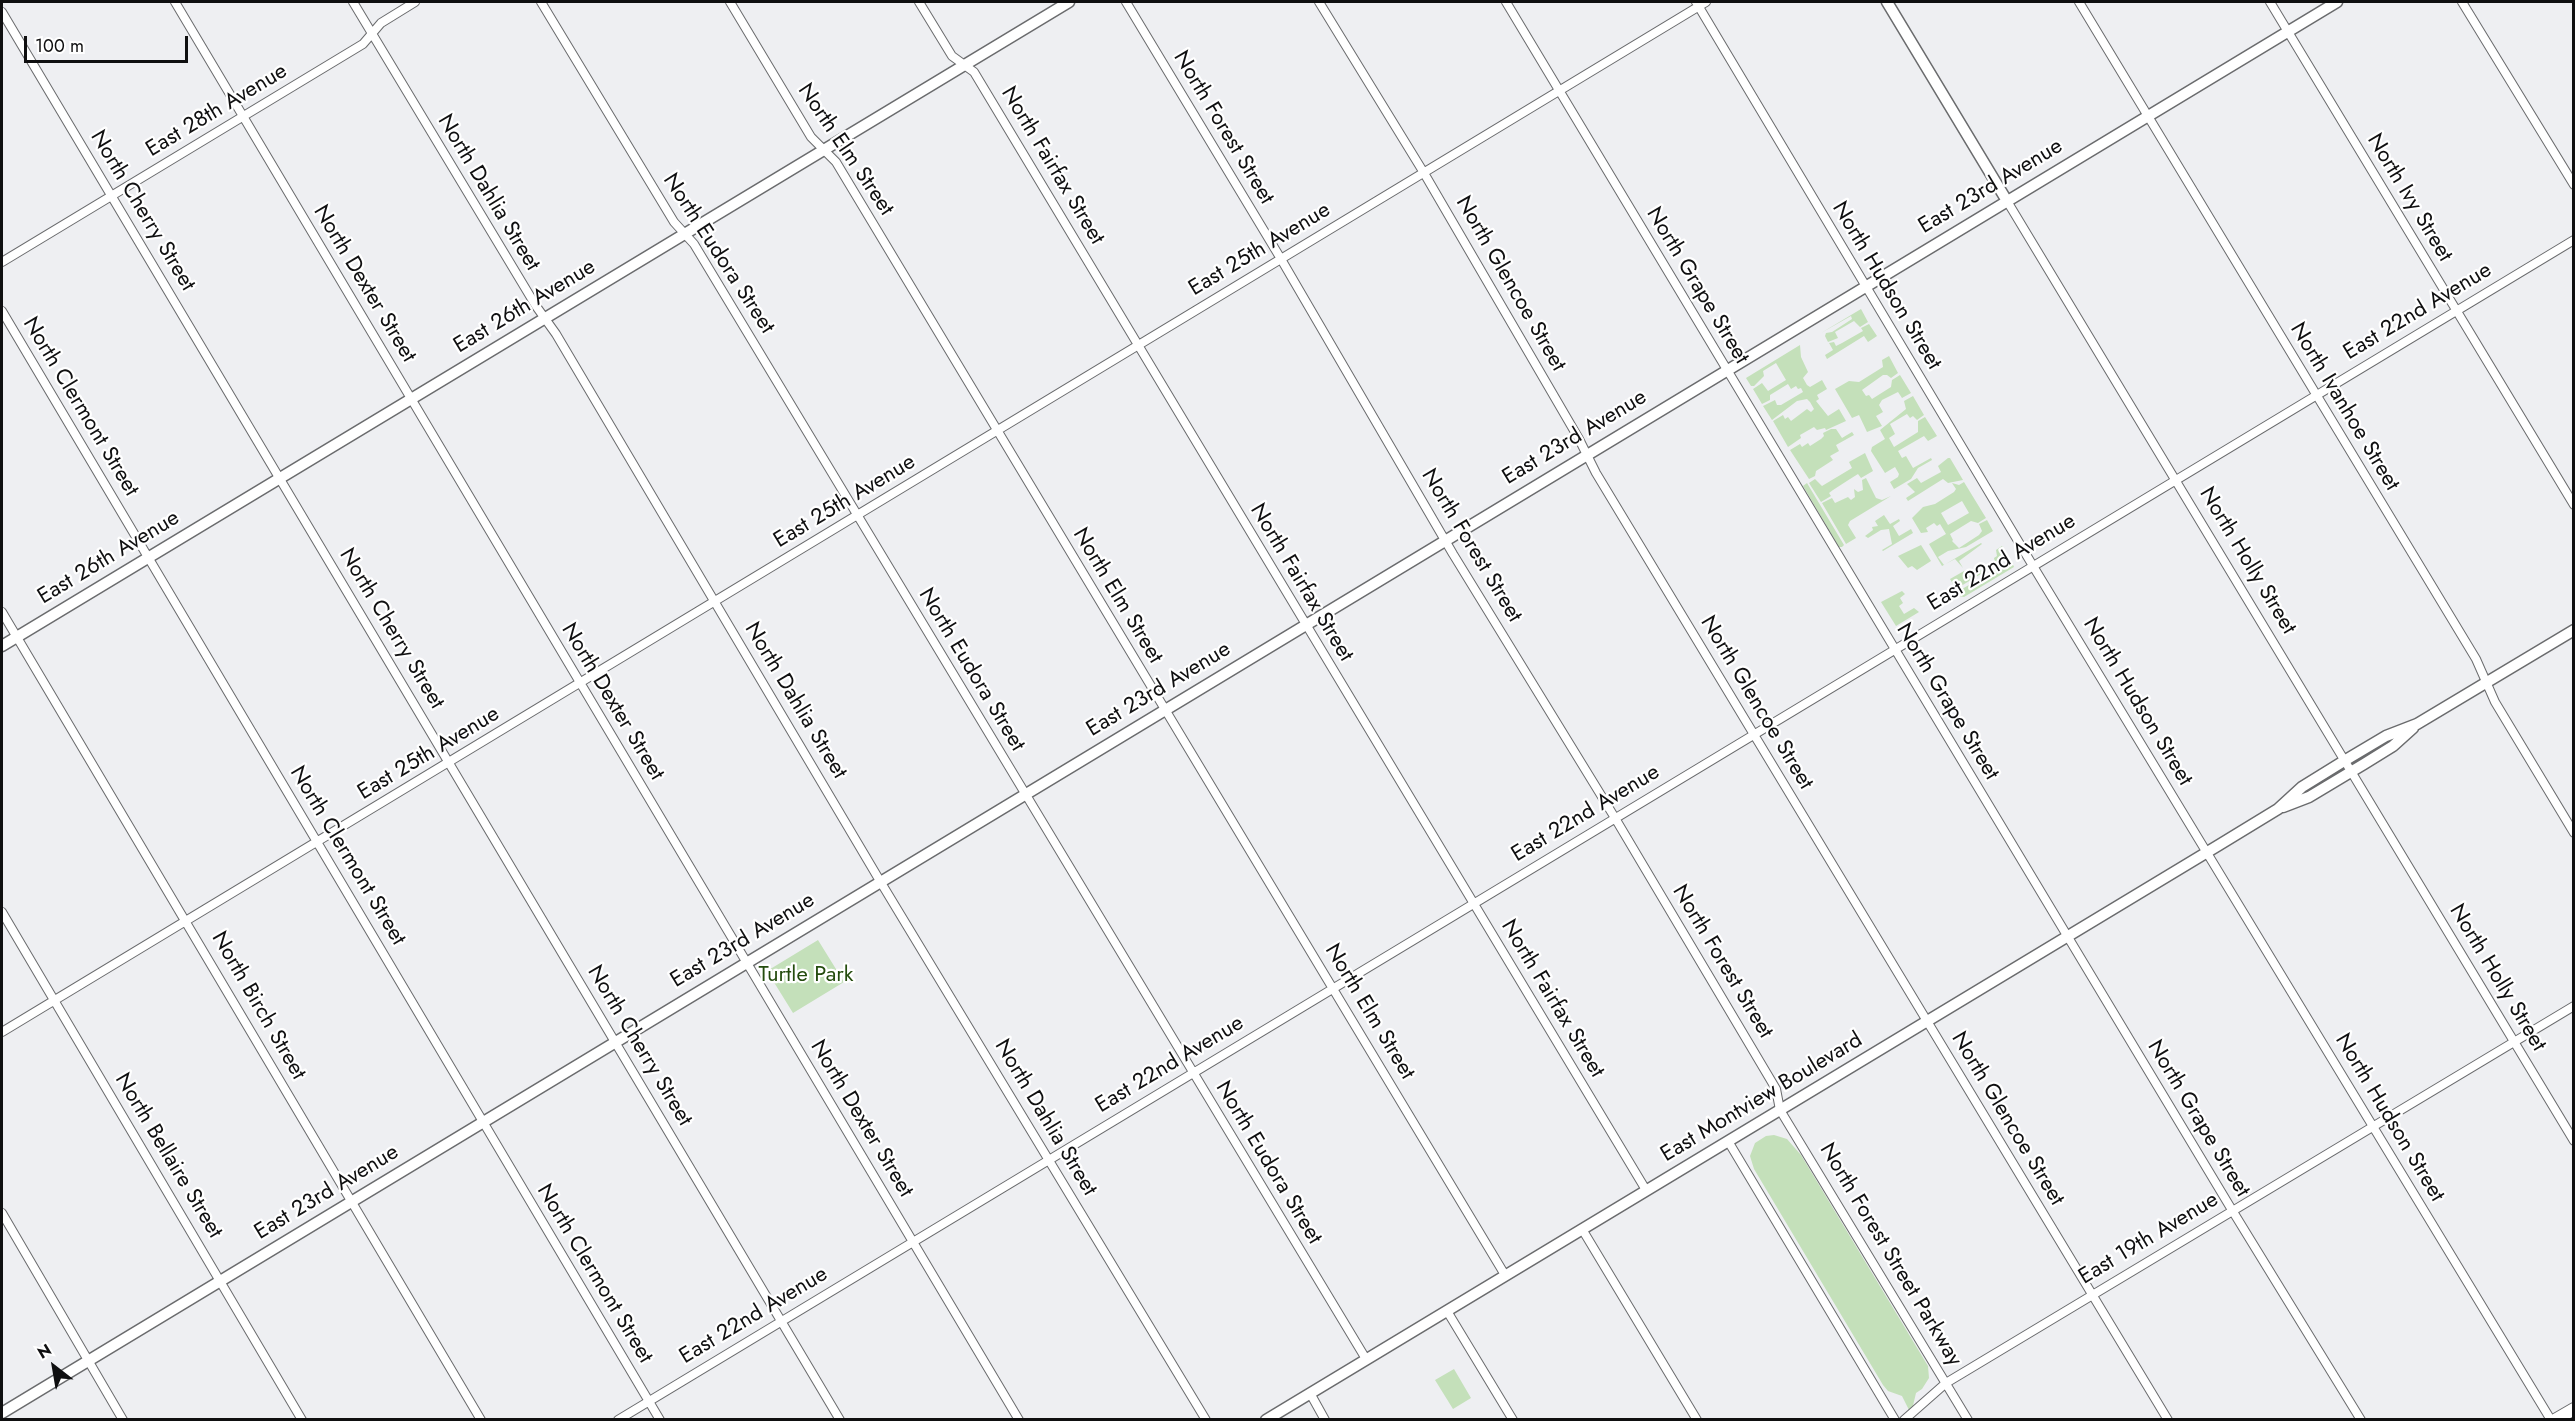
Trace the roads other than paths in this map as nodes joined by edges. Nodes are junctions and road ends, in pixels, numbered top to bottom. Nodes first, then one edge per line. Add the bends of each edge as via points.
1 (175, 2) edge
2 (353, 2) edge
3 (415, 2) edge
4 (541, 2) edge
5 (730, 2) edge
6 (919, 2) edge
7 (1069, 2) edge
8 (1126, 2) edge
9 (1319, 2) edge
10 (1506, 2) edge
11 (1887, 2) edge
12 (2079, 2) edge
13 (2270, 2) edge
14 (2337, 2) edge
15 (2462, 2) edge
16 (1700, 3) edge
17 (2, 12) edge
18 (2288, 31) junction
19 (372, 34) junction
20 (964, 65) junction
21 (1559, 91) junction
22 (2148, 115) junction
23 (243, 116) junction
24 (824, 149) junction
25 (1424, 173) junction
26 (2574, 185) edge
27 (112, 195) junction
28 (2007, 201) junction
29 (684, 234) junction
30 (2574, 240) edge
31 (1281, 259) junction
32 (2, 262) edge
33 (1865, 286) junction
34 (2456, 310) junction
35 (2, 311) edge
36 (545, 318) junction
37 (1139, 345) junction
38 (1726, 370) junction
39 (2316, 395) junction
40 (411, 399) junction
41 (996, 430) junction
42 (1587, 454) junction
43 (280, 478) junction
44 (2175, 479) junction
45 (2574, 505) edge
46 (857, 515) junction
47 (1446, 539) junction
48 (149, 557) junction
49 (2033, 566) junction
50 (716, 602) junction
51 (2, 612) edge
52 (1304, 624) junction
53 (2574, 630) edge
54 (16, 637) junction
55 (2, 646) edge
56 (1894, 650) junction
57 (580, 683) junction
58 (2486, 683) junction
59 (1164, 710) junction
60 (2417, 724) junction
61 (1753, 734) junction
62 (2344, 761) junction
63 (449, 763) junction
64 (2351, 772) junction
65 (1024, 794) junction
66 (2278, 809) junction
67 (1615, 818) junction
68 (2574, 833) edge
69 (318, 842) junction
70 (2207, 852) junction
71 (880, 881) junction
72 (1473, 903) junction
73 (2, 912) edge
74 (187, 921) junction
75 (2067, 936) junction
76 (747, 962) junction
77 (1333, 988) junction
78 (55, 1000) junction
79 (2574, 1006) edge
80 (1927, 1021) junction
81 (2, 1032) edge
82 (615, 1041) junction
83 (2513, 1042) junction
84 (1192, 1072) junction
85 (1780, 1110) junction
86 (482, 1121) junction
87 (2373, 1126) junction
88 (1728, 1141) junction
89 (2574, 1141) edge
90 (1049, 1159) junction
91 (1646, 1190) junction
92 (351, 1201) junction
93 (2232, 1210) junction
94 (2, 1213) edge
95 (1582, 1229) junction
96 (913, 1241) junction
97 (1505, 1275) junction
98 (220, 1281) junction
99 (2092, 1295) junction
100 (1447, 1311) junction
101 (781, 1321) junction
102 (1366, 1359) junction
103 (88, 1361) junction
104 (1946, 1383) junction
105 (1310, 1394) junction
106 (649, 1401) junction
107 (2574, 1409) edge
108 (2, 1413) edge
109 (123, 1419) edge
110 (302, 1419) edge
111 (481, 1419) edge
112 (618, 1419) edge
113 (660, 1419) edge
114 (840, 1419) edge
115 (1019, 1419) edge
116 (1206, 1419) edge
117 (1266, 1419) edge
118 (1325, 1419) edge
119 (1513, 1419) edge
120 (1697, 1419) edge
121 (1895, 1419) edge
122 (1904, 1419) edge
123 (1968, 1419) edge
124 (2168, 1419) edge
125 (2361, 1419) edge
126 (2553, 1419) edge

1 - 23 street, North Dexter Street
2 - 19 street, North Dahlia Street
3 - 19 street, East 28th Avenue via 381,23
4 - 29 street, North Eudora Street
5 - 24 street, North Elm Street via 811,136
6 - 20 street, North Fairfax Street via 952,56
7 - 20 street, East 26th Avenue
8 - 31 street, North Forest Street
9 - 25 street, North Glencoe Street
10 - 21 street, North Grape Street
11 - 28 street, North Holly Street
12 - 22 street, North Ivanhoe Street
13 - 18 street, North Ivy Street
14 - 18 street, East 23rd Avenue
15 - 26 street
16 - 21 street, East 25th Avenue
16 - 33 street, North Hudson Street
17 - 27 street, North Cherry Street
18 - 22 street, East 23rd Avenue
18 - 34 street, North Ivy Street
19 - 23 street, East 28th Avenue via 363,44
19 - 36 street, North Dahlia Street
20 - 24 street, East 26th Avenue
20 - 37 street, North Fairfax Street via 974,72
21 - 25 street, East 25th Avenue
21 - 38 street, North Grape Street
22 - 28 street, East 23rd Avenue
22 - 39 street, North Ivanhoe Street
23 - 27 street, East 28th Avenue
23 - 40 street, North Dexter Street
24 - 29 street, East 26th Avenue
24 - 41 street, North Elm Street via 837,164
25 - 31 street, East 25th Avenue
25 - 42 street, North Glencoe Street
27 - 32 street, East 28th Avenue
27 - 43 street, North Cherry Street
28 - 33 street, East 23rd Avenue
28 - 44 street, North Holly Street
29 - 36 street, East 26th Avenue
29 - 46 street, North Eudora Street via 697,249
30 - 34 street, East 22nd Avenue
31 - 37 street, East 25th Avenue
31 - 47 street, North Forest Street
33 - 38 street, East 23rd Avenue
33 - 49 street, North Hudson Street
34 - 39 street, East 22nd Avenue
34 - 45 street, North Ivy Street
35 - 48 street, North Clermont Street
36 - 40 street, East 26th Avenue
36 - 50 street, North Dahlia Street
37 - 41 street, East 25th Avenue
37 - 52 street, North Fairfax Street
38 - 42 street, East 23rd Avenue
38 - 56 street, North Grape Street
39 - 44 street, East 22nd Avenue
39 - 58 street, North Ivanhoe Street via 2476,659
40 - 43 street, East 26th Avenue
40 - 57 street, North Dexter Street
41 - 46 street, East 25th Avenue
41 - 59 street, North Elm Street
42 - 47 street, East 23rd Avenue
42 - 61 street, North Glencoe Street
43 - 48 street, East 26th Avenue
43 - 63 street, North Cherry Street
44 - 49 street, East 22nd Avenue
44 - 62 street, North Holly Street
46 - 50 street, East 25th Avenue
46 - 65 street, North Eudora Street
47 - 52 street, East 23rd Avenue
47 - 67 street, North Forest Street
48 - 54 street, East 26th Avenue
48 - 69 street, North Clermont Street
49 - 56 street, East 22nd Avenue
49 - 70 street, North Hudson Street
50 - 57 street, East 25th Avenue
50 - 71 street, North Dahlia Street
51 - 54 street, North Birch Street
52 - 59 street, East 23rd Avenue
52 - 72 street, North Fairfax Street
53 - 58 street, East Montview Boulevard
54 - 55 street, East 26th Avenue
54 - 74 street, North Birch Street
56 - 61 street, East 22nd Avenue
56 - 75 street, North Grape Street
57 - 63 street, East 25th Avenue
57 - 76 street, North Dexter Street
58 - 60 street, East Montview Boulevard
58 - 68 street, North Ivanhoe Street
59 - 65 street, East 23rd Avenue
59 - 77 street, North Elm Street
60 - 62 street, East Montview Boulevard via 2386,736
60 - 64 street, East Montview Boulevard via 2393,746
61 - 67 street, East 22nd Avenue
61 - 80 street, North Glencoe Street
62 - 64 street, North Holly Street
62 - 66 street, East Montview Boulevard via 2302,787
63 - 69 street, East 25th Avenue
63 - 82 street, North Cherry Street
64 - 66 street, East Montview Boulevard via 2309,797
64 - 83 street, North Holly Street
65 - 71 street, East 23rd Avenue
65 - 84 street, North Eudora Street
66 - 70 street, East Montview Boulevard
67 - 72 street, East 22nd Avenue
67 - 85 street, North Forest Street via 1776,1089
69 - 74 street, East 25th Avenue
69 - 86 street, North Clermont Street
70 - 75 street, East Montview Boulevard
70 - 87 street, North Hudson Street
71 - 76 street, East 23rd Avenue
71 - 90 street, North Dahlia Street
72 - 77 street, East 22nd Avenue
72 - 91 street, North Fairfax Street
73 - 78 street, North Bellaire Street
74 - 78 street, East 25th Avenue
74 - 92 street, North Birch Street
75 - 80 street, East Montview Boulevard
75 - 93 street, North Grape Street
76 - 82 street, East 23rd Avenue
76 - 96 street, North Dexter Street
77 - 84 street, East 22nd Avenue
77 - 97 street, North Elm Street
78 - 81 street, East 25th Avenue
78 - 98 street, North Bellaire Street
79 - 83 street, East 19th Avenue
80 - 85 street, East Montview Boulevard
80 - 99 street, North Glencoe Street
82 - 86 street, East 23rd Avenue
82 - 101 street, North Cherry Street
83 - 87 street, East 19th Avenue
83 - 89 street, North Holly Street
84 - 90 street, East 22nd Avenue
84 - 102 street, North Eudora Street
85 - 88 street, East Montview Boulevard
85 - 104 street, North Forest Street Parkway
86 - 92 street, East 23rd Avenue
86 - 106 street, North Clermont Street
87 - 93 street, East 19th Avenue
87 - 126 street, North Hudson Street
88 - 91 street, East Montview Boulevard
88 - 121 street
90 - 96 street, East 22nd Avenue
90 - 116 street, North Dahlia Street
91 - 95 street, East Montview Boulevard
92 - 98 street, East 23rd Avenue
92 - 111 street, North Birch Street
93 - 99 street, East 19th Avenue
93 - 125 street, North Grape Street
94 - 103 street
95 - 97 street, East Montview Boulevard
95 - 120 street
96 - 101 street, East 22nd Avenue
96 - 115 street, North Dexter Street
97 - 100 street, East Montview Boulevard
98 - 103 street, East 23rd Avenue
98 - 110 street, North Bellaire Street
99 - 104 street, East 19th Avenue
99 - 124 street, North Glencoe Street
100 - 102 street, East Montview Boulevard
100 - 119 street
101 - 106 street, East 22nd Avenue
101 - 114 street, North Cherry Street
102 - 105 street, East Montview Boulevard
103 - 108 street, East 23rd Avenue
103 - 109 street
104 - 122 street, East 19th Avenue
104 - 123 street, North Forest Street Parkway
105 - 117 street, East Montview Boulevard
105 - 118 street
106 - 112 street, East 22nd Avenue
106 - 113 street, North Clermont Street
107 - 126 main road

